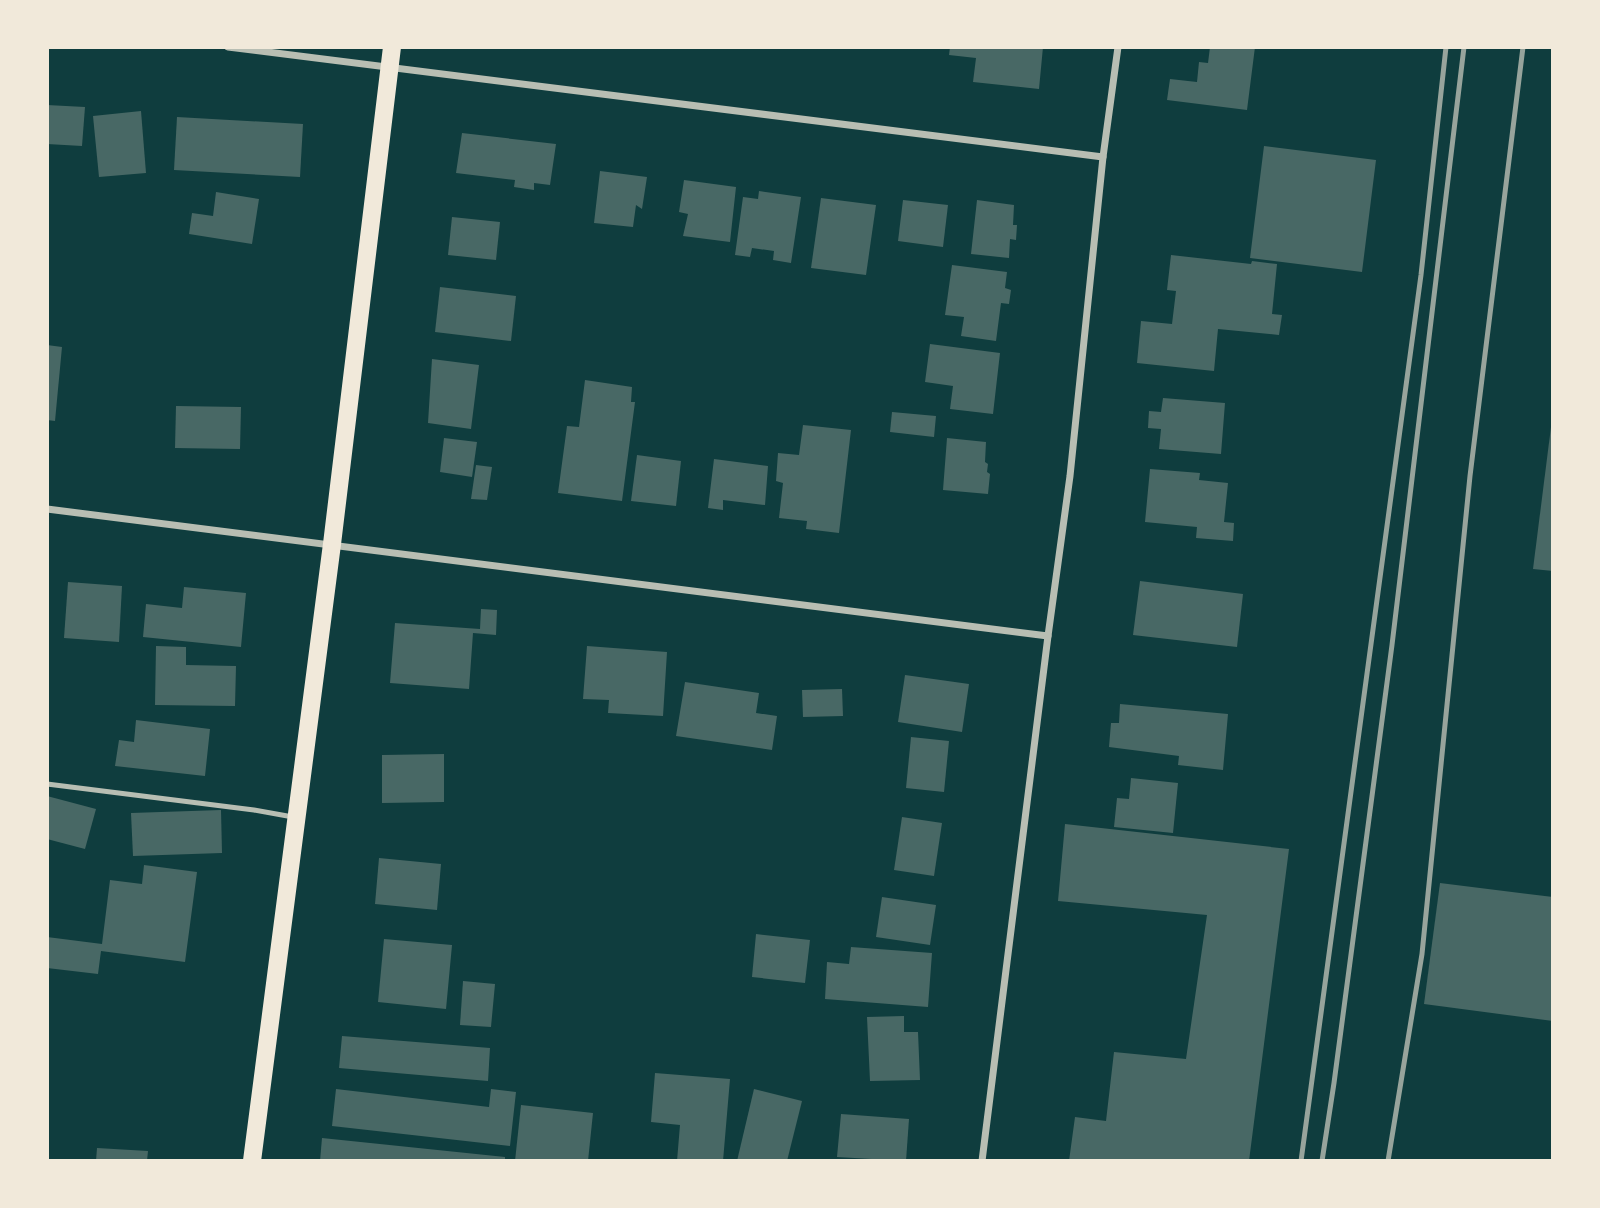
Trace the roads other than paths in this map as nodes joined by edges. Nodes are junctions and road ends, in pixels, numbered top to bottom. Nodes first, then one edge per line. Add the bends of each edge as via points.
1 (228, 47) edge
2 (392, 47) edge
3 (1118, 47) edge
4 (389, 66) junction
5 (1103, 157) junction
6 (47, 509) edge
7 (332, 544) junction
8 (1048, 636) junction
9 (47, 784) edge
10 (296, 818) junction
11 (252, 1161) edge
12 (982, 1161) edge

1 - 4 street
2 - 4 main road
3 - 5 street
4 - 5 street
4 - 7 main road
5 - 8 street via 1070,476
6 - 7 street
7 - 8 street
7 - 10 main road
8 - 12 street
9 - 10 lane
10 - 11 main road

